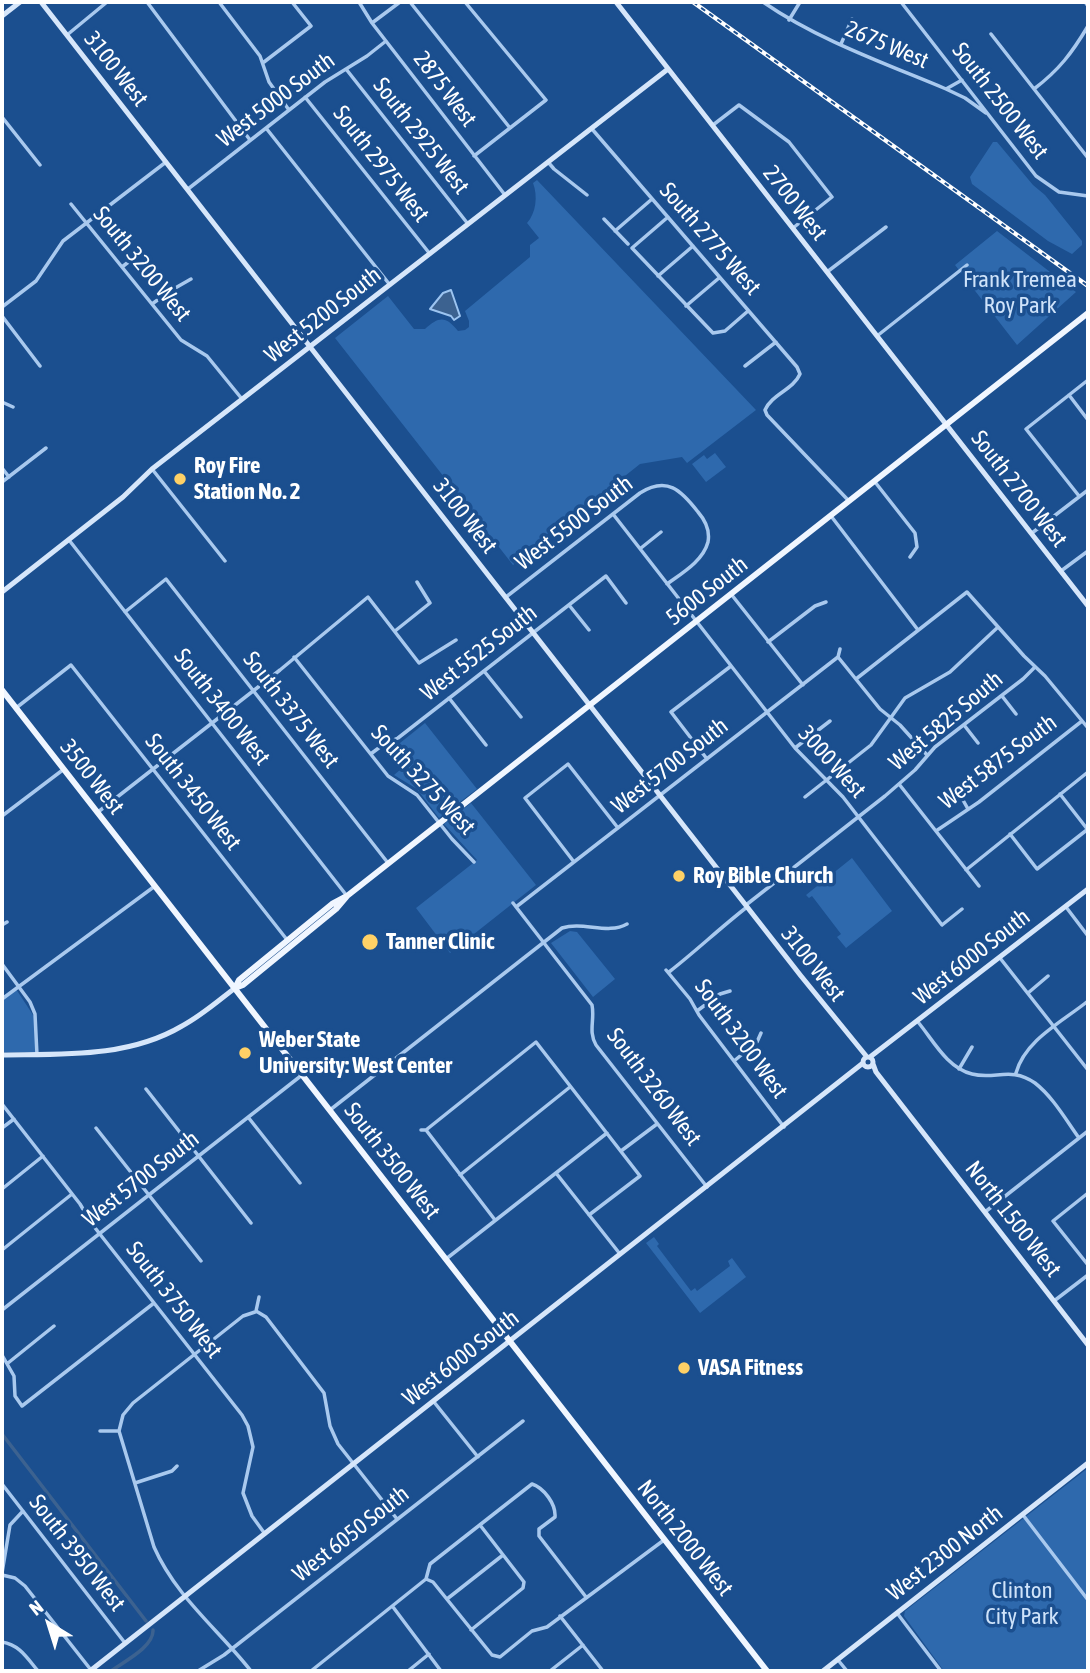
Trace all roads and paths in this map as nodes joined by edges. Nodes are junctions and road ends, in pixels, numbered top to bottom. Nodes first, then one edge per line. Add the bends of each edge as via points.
1 (20, 2) edge
2 (41, 2) edge
3 (107, 2) edge
4 (147, 2) edge
5 (219, 2) edge
6 (292, 2) edge
7 (359, 2) edge
8 (400, 2) edge
9 (410, 2) edge
10 (466, 2) edge
11 (616, 2) edge
12 (763, 2) edge
13 (800, 2) edge
14 (901, 2) edge
15 (2, 16) edge
16 (852, 19) dead end
17 (789, 20) junction
18 (372, 23) junction
19 (1088, 26) edge
20 (991, 34) dead end
21 (67, 35) junction
22 (386, 41) junction
23 (841, 44) junction
24 (264, 62) junction
25 (346, 69) junction
26 (668, 69) junction
27 (962, 80) junction
28 (946, 89) junction
29 (1034, 89) junction
30 (305, 97) junction
31 (289, 110) junction
32 (989, 115) junction
33 (2, 117) edge
34 (713, 126) junction
35 (266, 128) junction
36 (510, 128) junction
37 (591, 128) junction
38 (250, 140) junction
39 (474, 156) junction
40 (1088, 158) edge
41 (166, 162) junction
42 (548, 162) junction
43 (40, 165) dead end
44 (188, 189) junction
45 (505, 195) junction
46 (587, 195) dead end
47 (1088, 196) edge
48 (652, 199) junction
49 (71, 204) dead end
50 (667, 217) junction
51 (604, 219) dead end
52 (86, 223) junction
53 (468, 224) junction
54 (886, 227) dead end
55 (793, 228) junction
56 (615, 231) junction
57 (628, 244) dead end
58 (693, 246) junction
59 (139, 253) dead end
60 (430, 254) junction
61 (967, 265) dead end
62 (122, 267) junction
63 (827, 272) junction
64 (659, 276) junction
65 (720, 277) junction
66 (191, 279) dead end
67 (390, 285) junction
68 (152, 304) junction
69 (686, 306) junction
70 (2, 307) edge
71 (748, 311) junction
72 (1088, 313) edge
73 (2, 316) edge
74 (877, 336) junction
75 (776, 342) junction
76 (311, 346) junction
77 (40, 366) dead end
78 (745, 366) dead end
79 (1088, 380) edge
80 (1069, 395) junction
81 (242, 399) junction
82 (2, 401) edge
83 (13, 407) dead end
84 (1088, 420) edge
85 (947, 425) junction
86 (46, 448) dead end
87 (2, 468) edge
88 (152, 469) junction
89 (9, 477) junction
90 (2, 482) edge
91 (875, 482) junction
92 (1088, 490) edge
93 (1079, 496) junction
94 (850, 502) junction
95 (613, 514) junction
96 (831, 516) junction
97 (661, 532) dead end
98 (1031, 533) junction
99 (69, 540) junction
100 (640, 549) junction
101 (1088, 551) edge
102 (910, 557) dead end
103 (225, 561) dead end
104 (1061, 572) junction
105 (417, 582) dead end
106 (667, 584) junction
107 (2, 592) edge
108 (731, 594) junction
109 (506, 597) junction
110 (826, 602) dead end
111 (626, 603) dead end
112 (569, 606) junction
113 (1088, 607) edge
114 (125, 612) junction
115 (696, 621) junction
116 (997, 628) junction
117 (589, 630) dead end
118 (395, 631) junction
119 (918, 631) junction
120 (534, 633) junction
121 (456, 640) dead end
122 (768, 642) junction
123 (840, 649) dead end
124 (294, 657) junction
125 (838, 657) junction
126 (72, 658) dead end
127 (71, 665) junction
128 (731, 666) junction
129 (1035, 667) junction
130 (484, 671) junction
131 (856, 679) junction
132 (803, 685) junction
133 (2, 690) edge
134 (254, 690) junction
135 (1002, 695) junction
136 (449, 698) junction
137 (590, 705) junction
138 (16, 708) junction
139 (767, 712) junction
140 (1016, 714) dead end
141 (521, 717) dead end
142 (891, 718) junction
143 (830, 720) dead end
144 (1082, 721) junction
145 (212, 723) junction
146 (964, 725) junction
147 (1088, 728) edge
148 (978, 743) dead end
149 (486, 745) dead end
150 (795, 748) junction
151 (372, 753) junction
152 (927, 755) junction
153 (707, 759) junction
154 (64, 769) junction
155 (153, 769) junction
156 (1088, 772) edge
157 (827, 780) junction
158 (899, 784) junction
159 (959, 793) dead end
160 (1060, 794) junction
161 (660, 795) junction
162 (805, 797) dead end
163 (968, 809) junction
164 (98, 812) junction
165 (2, 816) edge
166 (858, 818) junction
167 (439, 823) junction
168 (618, 828) junction
169 (1088, 829) edge
170 (936, 831) junction
171 (1010, 834) junction
172 (474, 862) dead end
173 (574, 862) junction
174 (388, 863) junction
175 (966, 870) junction
176 (155, 886) junction
177 (979, 886) dead end
178 (1088, 889) edge
179 (347, 896) junction
180 (514, 905) joint
181 (746, 906) junction
182 (1066, 906) junction
183 (962, 909) dead end
184 (6, 922) dead end
185 (627, 924) dead end
186 (2, 925) edge
187 (1088, 936) edge
188 (288, 941) junction
189 (544, 943) junction
190 (1000, 958) junction
191 (2, 964) edge
192 (667, 971) joint
193 (1048, 976) dead end
194 (18, 987) junction
195 (235, 988) junction
196 (730, 991) dead end
197 (1028, 993) junction
198 (2, 999) edge
199 (1088, 1002) edge
200 (697, 1011) junction
201 (918, 1021) junction
202 (1055, 1027) junction
203 (761, 1033) dead end
204 (972, 1047) dead end
205 (2, 1055) edge
206 (37, 1055) junction
207 (734, 1060) junction
208 (867, 1061) junction
209 (959, 1069) junction
210 (1088, 1070) edge
211 (1016, 1073) junction
212 (302, 1074) junction
213 (570, 1087) junction
214 (146, 1088) dead end
215 (2, 1104) edge
216 (330, 1110) junction
217 (248, 1118) junction
218 (14, 1119) junction
219 (657, 1124) junction
220 (784, 1127) junction
221 (2, 1128) edge
222 (96, 1128) dead end
223 (1088, 1131) edge
224 (607, 1133) junction
225 (1079, 1138) junction
226 (935, 1149) joint
227 (621, 1151) junction
228 (43, 1156) junction
229 (199, 1156) junction
230 (556, 1173) junction
231 (460, 1175) junction
232 (300, 1183) dead end
233 (707, 1188) junction
234 (2, 1189) edge
235 (1088, 1193) edge
236 (72, 1194) junction
237 (149, 1195) junction
238 (985, 1212) junction
239 (589, 1215) junction
240 (496, 1220) junction
241 (251, 1223) dead end
242 (99, 1234) junction
243 (2, 1250) edge
244 (621, 1255) junction
245 (446, 1259) junction
246 (201, 1262) dead end
247 (1088, 1265) edge
248 (1088, 1275) edge
249 (259, 1297) dead end
250 (1054, 1301) junction
251 (154, 1303) junction
252 (2, 1310) edge
253 (256, 1311) junction
254 (54, 1326) dead end
255 (510, 1342) junction
256 (1088, 1345) edge
257 (2, 1355) edge
258 (195, 1355) junction
259 (8, 1363) junction
260 (434, 1402) junction
261 (523, 1421) dead end
262 (575, 1426) joint
263 (100, 1431) dead end
264 (120, 1431) junction
265 (478, 1457) junction
266 (1088, 1463) edge
267 (354, 1465) junction
268 (177, 1466) dead end
269 (2, 1483) edge
270 (135, 1483) junction
271 (23, 1511) junction
272 (1023, 1514) junction
273 (397, 1520) junction
274 (480, 1525) junction
275 (265, 1534) junction
276 (664, 1540) junction
277 (4, 1543) edge
278 (503, 1555) junction
279 (2, 1574) edge
280 (426, 1579) junction
281 (186, 1596) junction
282 (586, 1597) junction
283 (447, 1599) junction
284 (1088, 1600) edge
285 (393, 1607) junction
286 (897, 1613) junction
287 (560, 1616) junction
288 (471, 1630) junction
289 (2, 1643) edge
290 (125, 1643) junction
291 (583, 1645) junction
292 (233, 1648) junction
293 (429, 1654) junction
294 (838, 1660) junction
295 (38, 1671) edge
296 (91, 1671) edge
297 (198, 1671) edge
298 (251, 1671) edge
299 (311, 1671) edge
300 (408, 1671) edge
301 (441, 1671) edge
302 (550, 1671) edge
303 (603, 1671) edge
304 (767, 1671) edge
305 (823, 1671) edge
306 (847, 1671) edge
307 (941, 1671) edge

1 - 15 street
2 - 21 street, 3100 West
3 - 21 street
4 - 38 street
5 - 24 street
6 - 24 street via 314,27
7 - 18 street, 2875 West
8 - 18 street
9 - 36 street
10 - 36 street via 547,100
11 - 26 street, 2700 West
12 - 17 street, 2675 West
13 - 17 street
14 - 27 street, South 2500 West
16 - 23 street
17 - 23 street, 2675 West
18 - 22 street, 2875 West
19 - 29 street via 1070,56
20 - 29 street
21 - 41 street, 3100 West
22 - 25 street, West 5000 South
22 - 39 street, 2875 West
23 - 28 street, 2675 West
24 - 31 street via 270,82
25 - 30 street, West 5000 South
25 - 53 street, South 2925 West
26 - 34 street, 2700 West
26 - 37 street, West 5200 South
27 - 28 street, 2675 West
27 - 32 street, South 2500 West
28 - 32 street
29 - 40 street
30 - 31 street, West 5000 South
30 - 60 street, South 2975 West
31 - 35 street, West 5000 South
32 - 47 street, South 2500 West via 1044,183 1059,192
33 - 43 street
34 - 55 street, 2700 West
34 - 55 street via 739,106 789,142 832,197
35 - 38 street, West 5000 South
35 - 67 street
36 - 39 street
37 - 42 street, West 5200 South
37 - 48 street, South 2775 West
38 - 44 street, West 5000 South
39 - 45 street, 2875 West
41 - 44 street, 3100 West
41 - 52 street
42 - 45 street, West 5200 South
42 - 46 street
44 - 76 street, 3100 West
45 - 53 street, West 5200 South
48 - 50 street, South 2775 West
48 - 56 street
49 - 52 street, South 3200 West
50 - 58 street, South 2775 West
50 - 64 street via 632,248
51 - 56 street
52 - 62 street, South 3200 West
52 - 70 street via 57,248 36,281
53 - 60 street, West 5200 South
54 - 63 street
55 - 63 street, 2700 West
56 - 57 street
58 - 64 street
58 - 65 street, South 2775 West
59 - 62 street
60 - 67 street, West 5200 South
61 - 74 street
62 - 68 street, South 3200 West
63 - 74 street, 2700 West
64 - 69 street
65 - 69 street
65 - 71 street, South 2775 West
66 - 68 street
67 - 76 street, West 5200 South
68 - 81 street, South 3200 West via 188,345 207,356
69 - 71 street via 713,333 725,331
71 - 75 street, South 2775 West
72 - 85 main road, 5600 South
73 - 77 street
74 - 85 street, 2700 West
75 - 78 street
75 - 94 street, South 2775 West via 800,374 769,402 767,415
76 - 81 street, West 5200 South
76 - 109 street, 3100 West
79 - 80 street
80 - 84 street
80 - 93 street via 1026,429
81 - 88 street, West 5200 South
82 - 83 street
85 - 91 main road, 5600 South
85 - 98 street, South 2700 West
86 - 89 street
87 - 89 street
88 - 99 street, West 5200 South
88 - 103 street
89 - 90 street
91 - 94 main road, 5600 South
91 - 102 street via 917,539
92 - 93 street
93 - 98 street
94 - 96 main road, 5600 South
95 - 100 street, 3000 West
95 - 106 street, West 5500 South via 648,488 667,486 686,496 701,516 707,544 698,559
95 - 109 street, West 5500 South
96 - 108 main road, 5600 South
96 - 119 street
97 - 100 street
98 - 104 street, South 2700 West
99 - 107 street, West 5200 South
99 - 114 street, South 3400 West
100 - 106 street, 3000 West
101 - 104 street
104 - 113 street, South 2700 West
105 - 118 street via 430,603
106 - 115 street, 3000 West
108 - 115 main road, 5600 South
108 - 122 street
109 - 120 street, 3100 West
110 - 122 street
111 - 112 street, West 5525 South via 606,576
112 - 117 street
112 - 120 street, West 5525 South
114 - 134 street, South 3375 West via 166,579
114 - 145 street, South 3400 West
115 - 128 street, 3000 West
115 - 137 main road, 5600 South
116 - 119 street via 967,592
116 - 129 street
116 - 142 street via 950,672 905,698
118 - 121 street via 419,663
118 - 124 street via 368,597
119 - 131 street
120 - 130 street, West 5525 South
120 - 137 street, 3100 West
122 - 132 street
123 - 125 street
124 - 134 street
124 - 151 street, South 3275 West
125 - 131 street
125 - 132 street, West 5700 South
126 - 127 street
127 - 138 street
127 - 155 street, South 3450 West
128 - 139 street, 3000 West
128 - 153 street via 671,712
129 - 135 street, West 5825 South
129 - 144 street
130 - 136 street, West 5525 South
130 - 141 street
131 - 142 street
132 - 139 street, West 5700 South
133 - 138 main road, 3500 West
134 - 145 street
134 - 174 street, South 3375 West
135 - 140 street
135 - 146 street, West 5825 South
136 - 149 street
136 - 151 street, West 5525 South
137 - 161 street, 3100 West
137 - 167 main road, 5600 South
138 - 154 main road, 3500 West
139 - 150 street, 3000 West
139 - 153 street, West 5700 South
142 - 152 street
142 - 157 street via 871,745
143 - 150 street
144 - 147 street
144 - 163 street, West 5875 South
145 - 155 street
145 - 179 street, South 3400 West
146 - 148 street
146 - 152 street, West 5825 South
150 - 157 street, 3000 West
151 - 167 street, South 3275 West via 388,776 417,795
152 - 158 street, West 5825 South
153 - 161 street, West 5700 South
154 - 164 main road, 3500 West
154 - 165 street
155 - 164 street
155 - 188 street, South 3450 West
156 - 160 street
157 - 162 street
157 - 166 street, 3000 West
158 - 166 street, West 5825 South
158 - 170 street
159 - 163 street
160 - 169 street
160 - 171 street
161 - 168 street, West 5700 South
161 - 181 street, 3100 West
163 - 170 street, West 5875 South
164 - 176 main road, 3500 West
166 - 181 street, West 5825 South
166 - 183 street, 3000 West via 942,925
167 - 172 street, South 3275 West
167 - 174 main road, 5600 South
168 - 173 street, West 5700 South
168 - 173 street via 568,764 525,798
169 - 171 street via 1037,870
170 - 175 street
171 - 175 street
173 - 180 street, West 5700 South
174 - 179 main road, 5600 South
175 - 177 street
176 - 194 street
176 - 195 main road, South 3500 West
178 - 182 street, West 6000 South
179 - 188 main road, 5600 South
179 - 195 main road, 5600 South
180 - 189 street, South 3260 West
181 - 192 street, West 5825 South via 706,944
181 - 208 street, 3100 West
182 - 187 street
182 - 190 street, West 6000 South
184 - 186 street
185 - 189 street via 619,928 567,926
188 - 195 main road, 5600 South
189 - 216 street
189 - 219 street, South 3260 West via 592,1005 591,1034 596,1045
190 - 197 street
190 - 201 street, West 6000 South
191 - 194 street
192 - 200 street, South 3200 West
193 - 197 street
194 - 198 street
194 - 206 street via 35,1014
195 - 206 street via 184,1026 152,1040 104,1052
195 - 212 main road, South 3500 West
196 - 200 street
197 - 202 street
199 - 202 street
200 - 207 street, South 3200 West
201 - 208 street, West 6000 South
201 - 209 street
202 - 210 street
202 - 211 street via 1024,1053
203 - 207 street via 757,1042
204 - 209 street
205 - 206 street
207 - 220 street, South 3200 West
208 - 220 street, West 6000 South
208 - 226 street, 3100 West
209 - 211 street via 973,1074
211 - 225 street via 1046,1094
212 - 216 main road, South 3500 West
212 - 217 street, West 5700 South
213 - 224 street
213 - 231 street
213 - 231 street via 536,1042 423,1130
214 - 229 street
215 - 218 street, South 3750 West
216 - 245 main road, South 3500 West
217 - 229 street, West 5700 South
217 - 232 street
218 - 221 street
218 - 228 street, South 3750 West
219 - 227 street
219 - 233 street, South 3260 West
220 - 233 street, West 6000 South
222 - 237 street
223 - 225 street
224 - 227 street
224 - 230 street
225 - 238 street
226 - 238 street, North 1500 West
227 - 239 street via 640,1176
228 - 234 street
228 - 236 street, South 3750 West
229 - 237 street, West 5700 South
229 - 241 street
230 - 239 street
230 - 240 street
231 - 240 street
233 - 244 street, West 6000 South
235 - 247 street via 1053,1221
236 - 242 street, South 3750 West
236 - 243 street
237 - 242 street, West 5700 South
237 - 246 street
238 - 250 street, North 1500 West
239 - 244 street
240 - 245 street
242 - 251 street, South 3750 West
242 - 252 street, West 5700 South
244 - 255 street, West 6000 South
245 - 255 main road, South 3500 West
248 - 250 street
249 - 253 street
250 - 256 street, North 1500 West
251 - 258 street, South 3750 West
251 - 259 street via 22,1406 15,1396
253 - 258 street via 243,1316
253 - 267 street via 266,1317 324,1393 332,1435
254 - 259 street
255 - 260 street, West 6000 South
255 - 262 main road, South 3500 West
257 - 259 street
258 - 264 street via 133,1403 123,1415
258 - 275 street, South 3750 West via 248,1426 252,1457 243,1493
260 - 265 street
260 - 267 street, West 6000 South
261 - 265 street, West 6050 South
262 - 276 main road, North 2000 West
263 - 264 street
264 - 270 street
265 - 273 street, West 6050 South
266 - 272 street, West 2300 North
267 - 273 street
267 - 275 street, West 6000 South
268 - 270 street
269 - 271 street, South 3950 West
270 - 281 street via 163,1566
271 - 277 street via 10,1525
271 - 290 street, South 3950 West
272 - 284 street
272 - 286 street, West 2300 North
273 - 292 street, West 6050 South
274 - 278 street
274 - 280 street via 430,1564
274 - 282 street via 532,1485 540,1487 556,1509 539,1536
275 - 281 street, West 6000 South
276 - 282 street
276 - 304 main road, North 2000 West
277 - 279 street
278 - 283 street
278 - 288 street via 524,1582 523,1588
279 - 296 street via 25,1586
280 - 283 street
280 - 285 street
281 - 290 street, West 6000 South
281 - 292 street
282 - 287 street
283 - 288 street
285 - 293 street
285 - 299 street
286 - 294 street, West 2300 North
286 - 307 street
287 - 288 street via 500,1657 492,1656
287 - 291 street
289 - 295 street via 22,1651
290 - 296 street, West 6000 South
291 - 302 street
291 - 303 street
292 - 297 street, West 6050 South
292 - 298 street
293 - 300 street
293 - 301 street
294 - 305 street, West 2300 North
294 - 306 street

